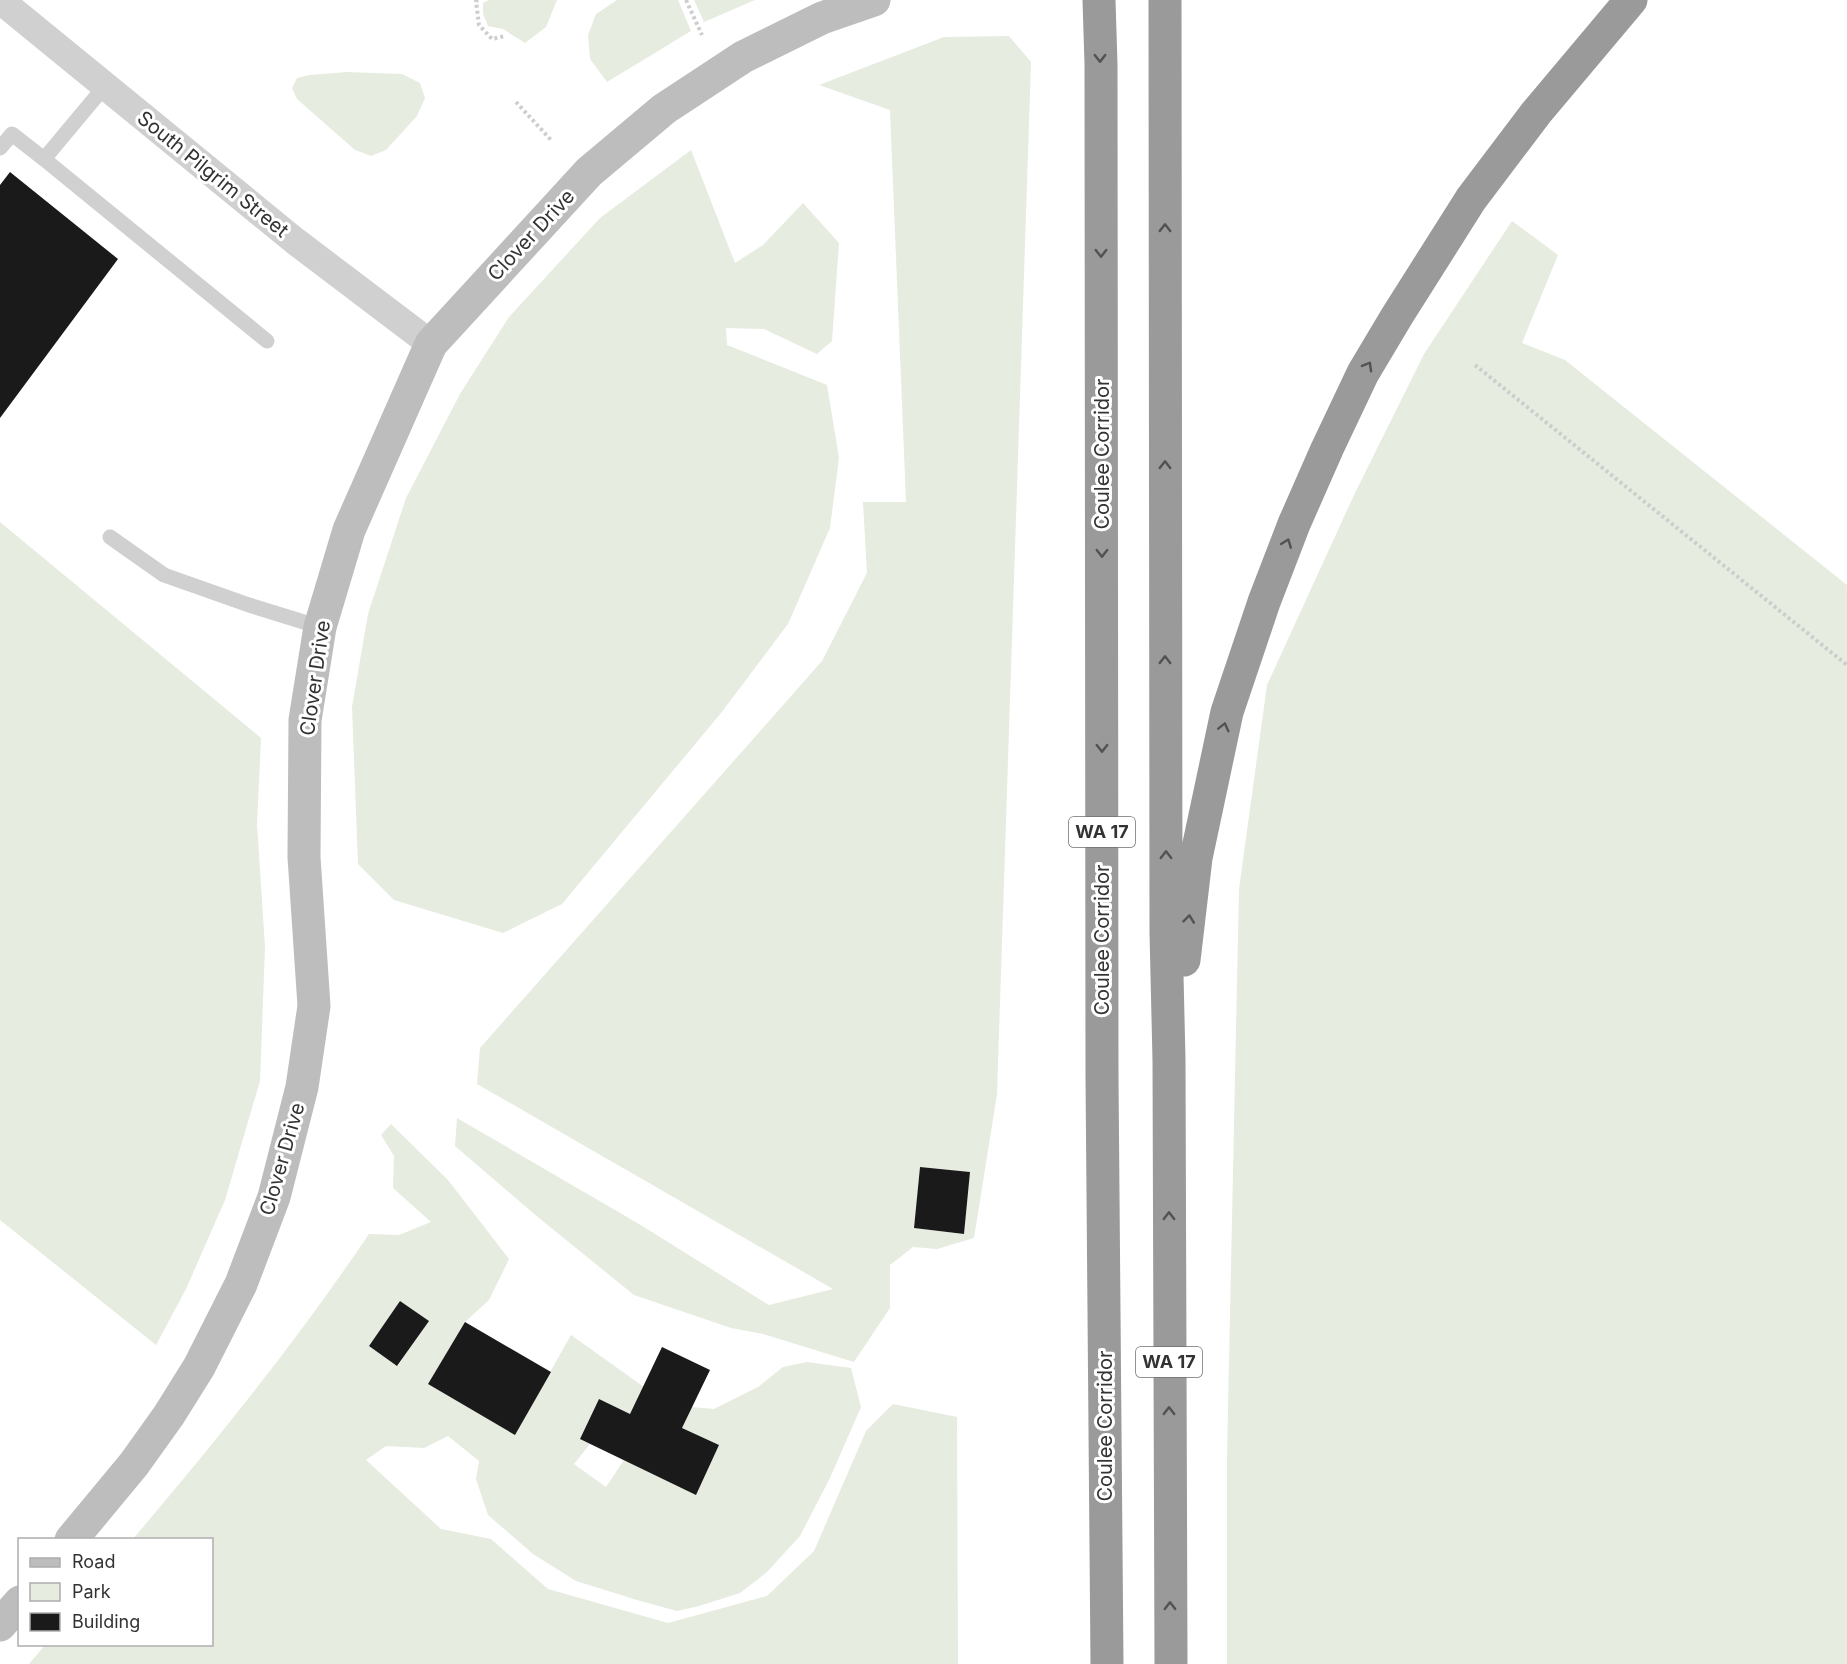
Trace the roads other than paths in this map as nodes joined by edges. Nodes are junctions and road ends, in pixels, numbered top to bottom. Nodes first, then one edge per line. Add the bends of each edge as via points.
1 (0, 0) edge
2 (874, 0) edge
3 (1099, 0) edge
4 (1165, 0) edge
5 (1631, 0) edge
6 (105, 86) junction
7 (0, 148) edge
8 (44, 159) junction
9 (267, 341) dead end
10 (431, 344) junction
11 (110, 537) dead end
12 (320, 627) junction
13 (1168, 1060) junction
14 (72, 1538) edge
15 (18, 1604) edge
16 (0, 1625) edge
17 (1107, 1664) edge
18 (1171, 1664) edge

1 - 6 street, South Pilgrim Street
2 - 10 street, Clover Drive via 822,18 743,57 664,109 589,172
3 -> 17 highway, Coulee Corridor / WA 17
13 -> 4 highway
13 -> 5 highway, WA 17 via 1196,858 1216,760 1238,678 1294,524 1363,373 1445,239 1536,113
6 - 8 lane
6 - 10 street, South Pilgrim Street via 296,242
7 - 8 lane via 12,134
8 - 9 lane
10 - 12 street, Clover Drive via 349,530
11 - 12 lane via 164,575
12 - 14 street, Clover Drive via 305,720 304,857 314,1006 302,1087 274,1197 241,1284 199,1367 134,1464
18 -> 13 highway, WA 17
15 - 16 street

